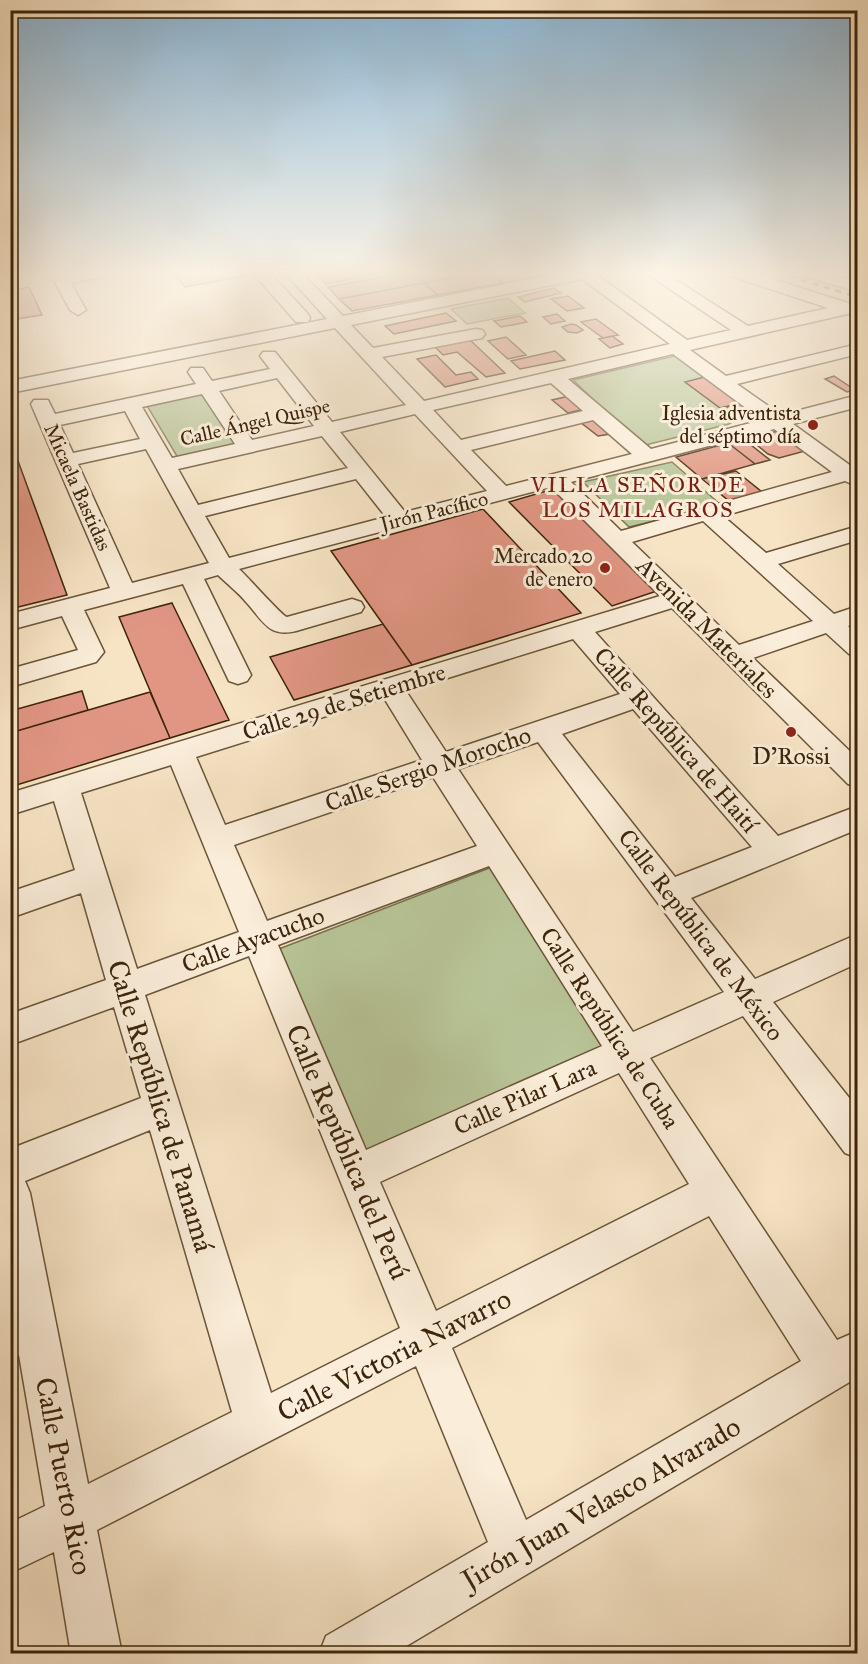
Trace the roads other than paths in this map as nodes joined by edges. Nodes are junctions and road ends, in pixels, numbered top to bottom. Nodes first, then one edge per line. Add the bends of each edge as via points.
1 (190, 351) edge
2 (265, 351) edge
3 (366, 351) edge
4 (387, 351) edge
5 (664, 351) edge
6 (684, 351) edge
7 (183, 352) junction
8 (369, 354) junction
9 (853, 355) edge
10 (282, 372) junction
11 (554, 376) junction
12 (722, 382) junction
13 (21, 385) edge
14 (207, 388) junction
15 (130, 404) junction
16 (853, 406) edge
17 (419, 407) junction
18 (597, 413) junction
19 (49, 421) junction
20 (777, 422) junction
21 (327, 429) junction
22 (152, 442) junction
23 (247, 447) junction
24 (457, 447) junction
25 (647, 456) junction
26 (66, 461) junction
27 (165, 466) junction
28 (361, 471) junction
29 (854, 475) edge
30 (556, 480) junction
31 (501, 494) junction
32 (192, 513) junction
33 (707, 513) junction
34 (400, 520) junction
35 (858, 533) edge
36 (616, 539) junction
37 (762, 562) junction
38 (222, 566) junction
39 (190, 575) junction
40 (124, 592) junction
41 (677, 599) junction
42 (70, 606) junction
43 (352, 607) dead end
44 (858, 614) edge
45 (10, 622) edge
46 (830, 623) junction
47 (578, 629) junction
48 (858, 648) edge
49 (734, 656) junction
50 (238, 675) dead end
51 (10, 678) edge
52 (390, 687) junction
53 (638, 698) junction
54 (544, 730) junction
55 (180, 752) junction
56 (440, 764) junction
57 (858, 777) edge
58 (65, 788) junction
59 (10, 804) edge
60 (858, 817) edge
61 (217, 839) junction
62 (495, 851) junction
63 (773, 851) junction
64 (92, 877) junction
65 (669, 893) junction
66 (10, 905) edge
67 (259, 938) junction
68 (858, 948) edge
69 (126, 987) junction
70 (748, 997) junction
71 (10, 1030) edge
72 (626, 1052) junction
73 (162, 1107) junction
74 (853, 1126) edge
75 (10, 1168) edge
76 (357, 1173) junction
77 (716, 1191) junction
78 (10, 1193) edge
79 (23, 1331) edge
80 (426, 1338) junction
81 (844, 1360) edge
82 (258, 1424) junction
83 (72, 1518) junction
84 (10, 1549) edge
85 (516, 1553) junction
86 (97, 1653) edge
87 (344, 1653) edge

1 - 7 street
2 - 10 street
3 - 8 street
4 - 8 street
5 - 11 street, Calle Ángel Quispe
6 - 12 street
7 - 13 street
7 - 14 street
8 - 17 street
9 - 12 street
10 - 14 street
10 - 21 street
11 - 17 street, Calle Ángel Quispe
11 - 18 street
12 - 20 street
13 - 19 street, Micaela Bastidas
14 - 15 street
14 - 23 street
15 - 19 street
15 - 22 street
16 - 20 street, Jirón Pacífico
17 - 21 street, Calle Ángel Quispe
17 - 24 street
18 - 24 street
18 - 25 street
19 - 26 street, Micaela Bastidas
20 - 25 street, Jirón Pacífico
20 - 29 street
21 - 23 street, Calle Ángel Quispe
21 - 28 street
22 - 26 street
22 - 27 street
23 - 27 street, Calle Ángel Quispe
24 - 31 street
25 - 30 street, Jirón Pacífico
26 - 40 street, Micaela Bastidas
27 - 32 street
28 - 32 street
28 - 34 street
29 - 33 street
30 - 31 street, Jirón Pacífico
30 - 36 street, Avenida Materiales
31 - 34 street, Jirón Pacífico
32 - 38 street
33 - 36 street
33 - 37 street
34 - 38 street, Jirón Pacífico
35 - 37 street
36 - 41 street, Avenida Materiales
37 - 46 street
38 - 39 street, Jirón Pacífico
38 - 43 street via 280,624
39 - 40 street, Jirón Pacífico
39 - 50 street
40 - 42 street, Jirón Pacífico
41 - 47 street, Calle 29 de Setiembre
41 - 49 street, Avenida Materiales
42 - 45 street, Jirón Pacífico
42 - 51 street via 91,652
44 - 46 street
46 - 48 street
46 - 49 street
47 - 52 street, Calle 29 de Setiembre
47 - 53 street, Calle República de Haití
49 - 57 street, Avenida Materiales
52 - 55 street, Calle 29 de Setiembre
52 - 56 street, Calle República de Cuba
53 - 54 street, Calle Sergio Morocho
53 - 63 street, Calle República de Haití
54 - 56 street, Calle Sergio Morocho
54 - 65 street, Calle República de México
55 - 58 street, Calle 29 de Setiembre
55 - 61 street, Calle República del Perú
56 - 61 street, Calle Sergio Morocho
56 - 62 street, Calle República de Cuba
58 - 59 street, Calle 29 de Setiembre
58 - 64 street, Calle República de Panamá
60 - 63 street
61 - 67 street, Calle República del Perú
62 - 67 street, Calle Ayacucho
62 - 72 street, Calle República de Cuba
63 - 65 street
64 - 66 street
64 - 69 street, Calle República de Panamá
65 - 70 street, Calle República de México
67 - 69 street, Calle Ayacucho
67 - 76 street, Calle República del Perú
68 - 70 street, Calle Pilar Lara
69 - 71 street, Calle Ayacucho
69 - 73 street, Calle República de Panamá
70 - 72 street, Calle Pilar Lara
70 - 74 street, Calle República de México
72 - 76 street, Calle Pilar Lara
72 - 77 street, Calle República de Cuba
73 - 75 street
73 - 82 street, Calle República de Panamá
76 - 80 street, Calle República del Perú
77 - 80 street, Calle Victoria Navarro
77 - 81 street, Calle República de Cuba
78 - 79 street, Calle Puerto Rico
79 - 83 street, Calle Puerto Rico
80 - 82 street, Calle Victoria Navarro
80 - 85 street, Calle República del Perú
81 - 85 street, Jirón Juan Velasco Alvarado
82 - 83 street, Calle Victoria Navarro
83 - 84 street, Calle Victoria Navarro
83 - 86 street, Calle Puerto Rico
85 - 87 street, Jirón Juan Velasco Alvarado

